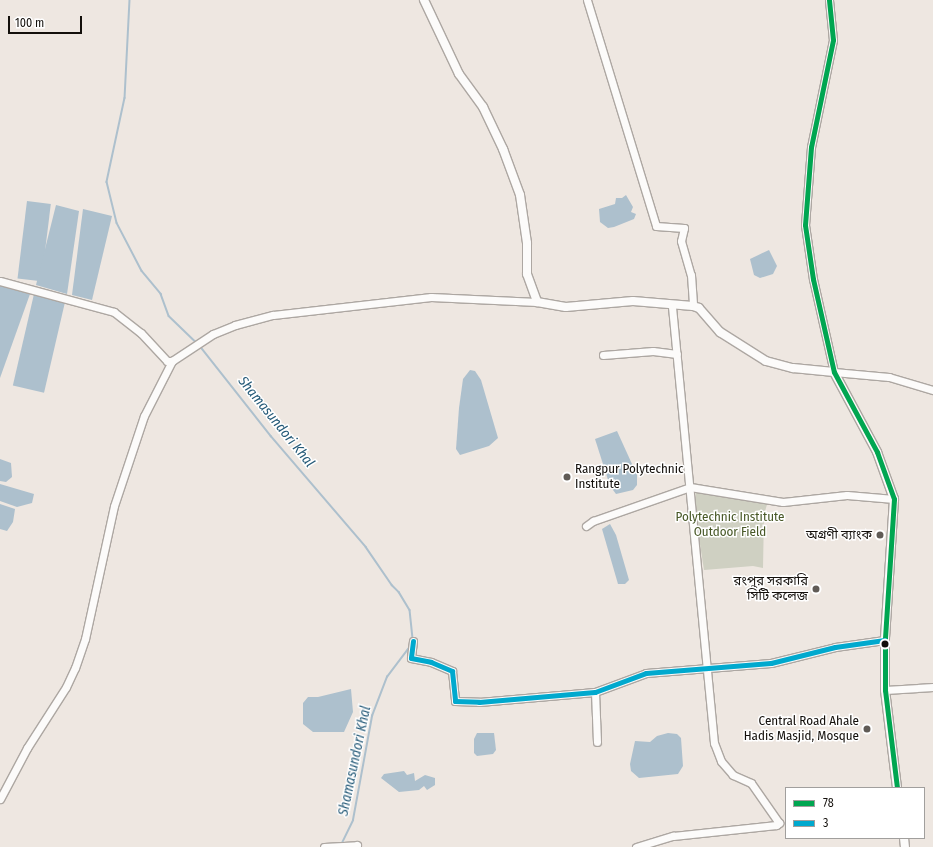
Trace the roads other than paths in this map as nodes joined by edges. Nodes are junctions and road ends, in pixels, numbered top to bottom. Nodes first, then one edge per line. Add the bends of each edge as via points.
1 (424, 0) edge
2 (587, 0) edge
3 (829, 0) edge
4 (0, 281) edge
5 (537, 302) junction
6 (672, 306) junction
7 (693, 306) junction
8 (677, 354) junction
9 (603, 355) dead end
10 (172, 361) junction
11 (834, 372) junction
12 (933, 390) edge
13 (690, 486) junction
14 (894, 499) junction
15 (586, 526) dead end
16 (885, 640) junction
17 (413, 641) dead end
18 (709, 668) junction
19 (933, 687) edge
20 (885, 690) junction
21 (595, 692) junction
22 (597, 742) dead end
23 (897, 787) edge
24 (0, 799) edge
25 (353, 846) edge
26 (324, 847) edge
27 (636, 847) edge

1 - 5 main road via 459,74 483,107 520,195 527,243 527,274
2 - 7 street via 656,226 684,228 681,241 690,275
3 - 11 street via 833,40 812,147 805,225 813,279
4 - 10 street via 114,312 141,333 167,361
5 - 6 main road via 566,307 633,301 667,303
5 - 10 street via 431,297 273,315 235,325 198,342
6 - 7 main road
6 - 8 street
7 - 11 main road via 699,308 720,332 766,361 794,368
8 - 9 street via 653,351
8 - 13 street
10 - 24 street via 144,416 114,506 85,639 75,668
11 - 12 street via 889,377
11 - 14 main road via 877,452
13 - 14 street via 783,502 847,495
13 - 15 street via 593,521
13 - 18 street
14 - 16 main road
16 - 18 street via 835,646 771,663
16 - 20 main road
17 - 21 street via 411,658 431,662 452,671 455,701 532,699
18 - 21 street via 646,673
18 - 27 street via 711,722 714,743 721,761 734,775 751,783 779,823 683,834
19 - 20 street
20 - 23 main road
21 - 22 street
25 - 26 street

